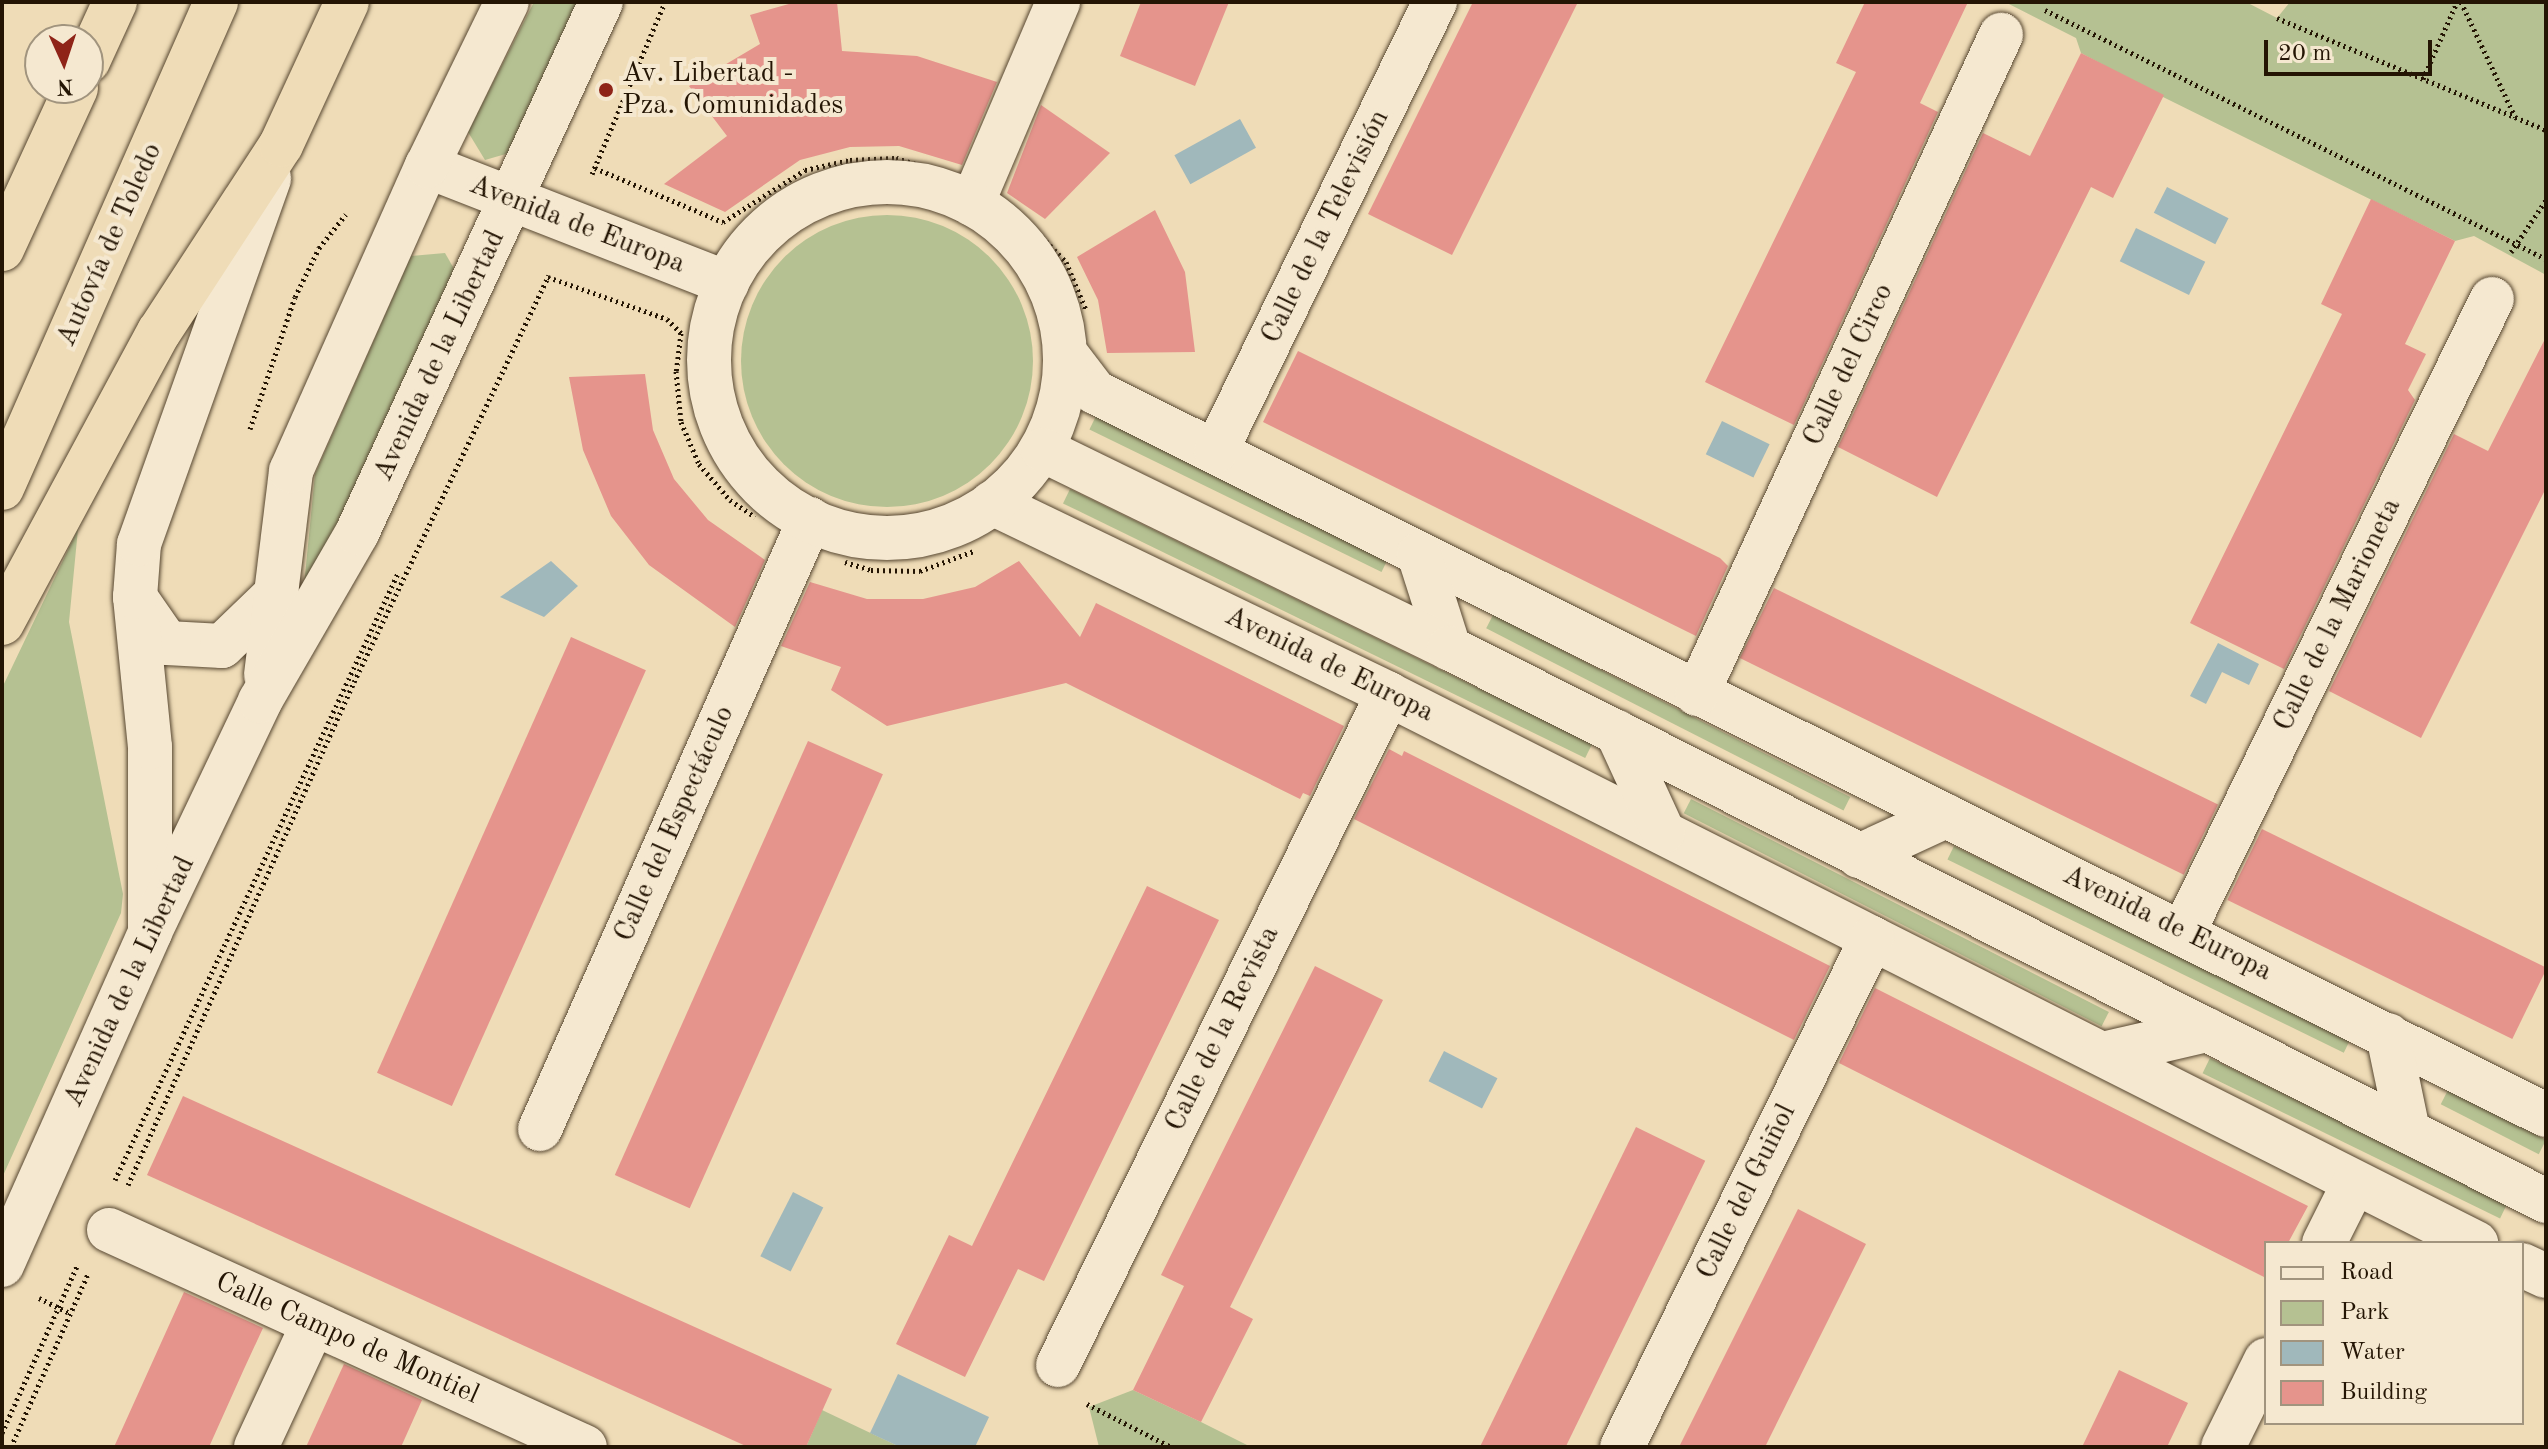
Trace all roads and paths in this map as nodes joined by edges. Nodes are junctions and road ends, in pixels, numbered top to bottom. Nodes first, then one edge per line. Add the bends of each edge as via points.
1 (115, 2) edge
2 (216, 2) edge
3 (347, 2) edge
4 (507, 2) edge
5 (601, 2) edge
6 (655, 2) edge
7 (665, 2) edge
8 (1058, 2) edge
9 (1435, 2) edge
10 (2030, 2) edge
11 (2459, 2) edge
12 (2277, 18) dead end
13 (104, 26) edge
14 (2001, 35) dead end
15 (2423, 79) junction
16 (614, 97) dead end
17 (69, 104) edge
18 (2515, 117) junction
19 (2546, 130) edge
20 (281, 145) junction
21 (427, 166) junction
22 (595, 168) junction
23 (975, 196) junction
24 (513, 200) junction
25 (2546, 200) edge
26 (573, 223) junction
27 (2515, 242) junction
28 (2, 249) edge
29 (2546, 259) edge
30 (727, 283) junction
31 (2492, 299) dead end
32 (1087, 315) dead end
33 (1066, 354) junction
34 (1043, 450) junction
35 (1216, 451) junction
36 (437, 486) dead end
37 (2, 488) edge
38 (992, 503) junction
39 (810, 519) junction
40 (1419, 554) junction
41 (277, 593) junction
42 (135, 597) junction
43 (2, 623) edge
44 (1449, 648) junction
45 (1388, 694) junction
46 (1697, 694) junction
47 (260, 701) junction
48 (1617, 732) junction
49 (1946, 816) junction
50 (1663, 832) junction
51 (1859, 856) junction
52 (2184, 931) junction
53 (150, 932) junction
54 (1872, 938) junction
55 (2207, 1030) junction
56 (2388, 1035) junction
57 (2103, 1054) junction
58 (2546, 1115) edge
59 (540, 1129) dead end
60 (2408, 1131) junction
61 (2353, 1185) junction
62 (2545, 1203) edge
63 (101, 1224) junction
64 (2325, 1241) edge
65 (2472, 1241) edge
66 (2, 1265) edge
67 (2524, 1266) edge
68 (2546, 1276) edge
69 (313, 1324) junction
70 (2264, 1364) edge
71 (1058, 1365) joint
72 (2, 1433) edge
73 (11, 1447) edge
74 (256, 1447) edge
75 (585, 1447) edge
76 (1171, 1447) edge
77 (1622, 1447) edge
78 (2223, 1447) edge

1 - 13 highway
2 - 37 highway, Autovía de Toledo
3 - 20 highway
4 - 21 street, Avenida de la Libertad
5 - 24 street, Avenida de la Libertad
6 - 16 path
7 - 22 path
8 - 23 street
9 - 35 street, Calle de la Televisión
10 - 27 path
11 - 15 path
11 - 18 path
12 - 15 path
14 - 46 street, Calle del Circo
15 - 18 path
17 - 28 highway
18 - 19 path
20 - 42 street via 139,544
20 - 43 highway via 159,332
21 - 24 street, Avenida de Europa
21 - 41 street, Avenida de la Libertad via 291,471
22 - 23 path via 723,222 805,170 850,160 896,158
22 - 26 path
23 - 30 street via 889,182 826,193 797,206 758,236
23 - 32 path via 1034,224 1066,262
23 - 33 street via 1037,264 1059,310
24 - 26 street, Avenida de Europa
24 - 47 street, Avenida de la Libertad via 357,533
25 - 27 path
26 - 30 street, Avenida de Europa
26 - 63 path
27 - 29 path
30 - 39 street via 708,343 708,375 723,432 743,466 771,496
31 - 52 street, Calle de la Marioneta
33 - 34 street via 1063,393
33 - 35 street, Avenida de Europa via 1095,392
34 - 38 street
34 - 44 street
35 - 40 street, Avenida de Europa
36 - 63 path
38 - 39 street via 935,532 906,538 862,537
38 - 45 street, Avenida de Europa
39 - 59 street, Calle del Espectáculo
40 - 44 street
40 - 46 street, Avenida de Europa
41 - 42 street via 222,646 167,643
41 - 47 street, Avenida de la Libertad
42 - 53 street via 150,747
44 - 48 street
45 - 50 street, Avenida de Europa
45 - 71 street, Calle de la Revista
46 - 49 street, Avenida de Europa
47 - 53 street, Avenida de la Libertad
48 - 50 street
48 - 51 street
49 - 51 street
49 - 52 street, Avenida de Europa
50 - 54 street, Avenida de Europa
51 - 55 street
52 - 56 street, Avenida de Europa
53 - 66 street, Avenida de la Libertad
54 - 57 street, Avenida de Europa
54 - 77 street, Calle del Guiñol
55 - 57 street
55 - 60 street
56 - 58 street, Avenida de Europa
56 - 60 street
57 - 61 street, Avenida de Europa
60 - 62 street
61 - 64 street
61 - 65 street, Avenida de Europa
63 - 69 street, Calle Campo de Montiel
63 - 72 path
63 - 73 path
67 - 68 street
69 - 74 street
69 - 75 street, Calle Campo de Montiel
70 - 78 street
71 - 76 path via 1089,1407

